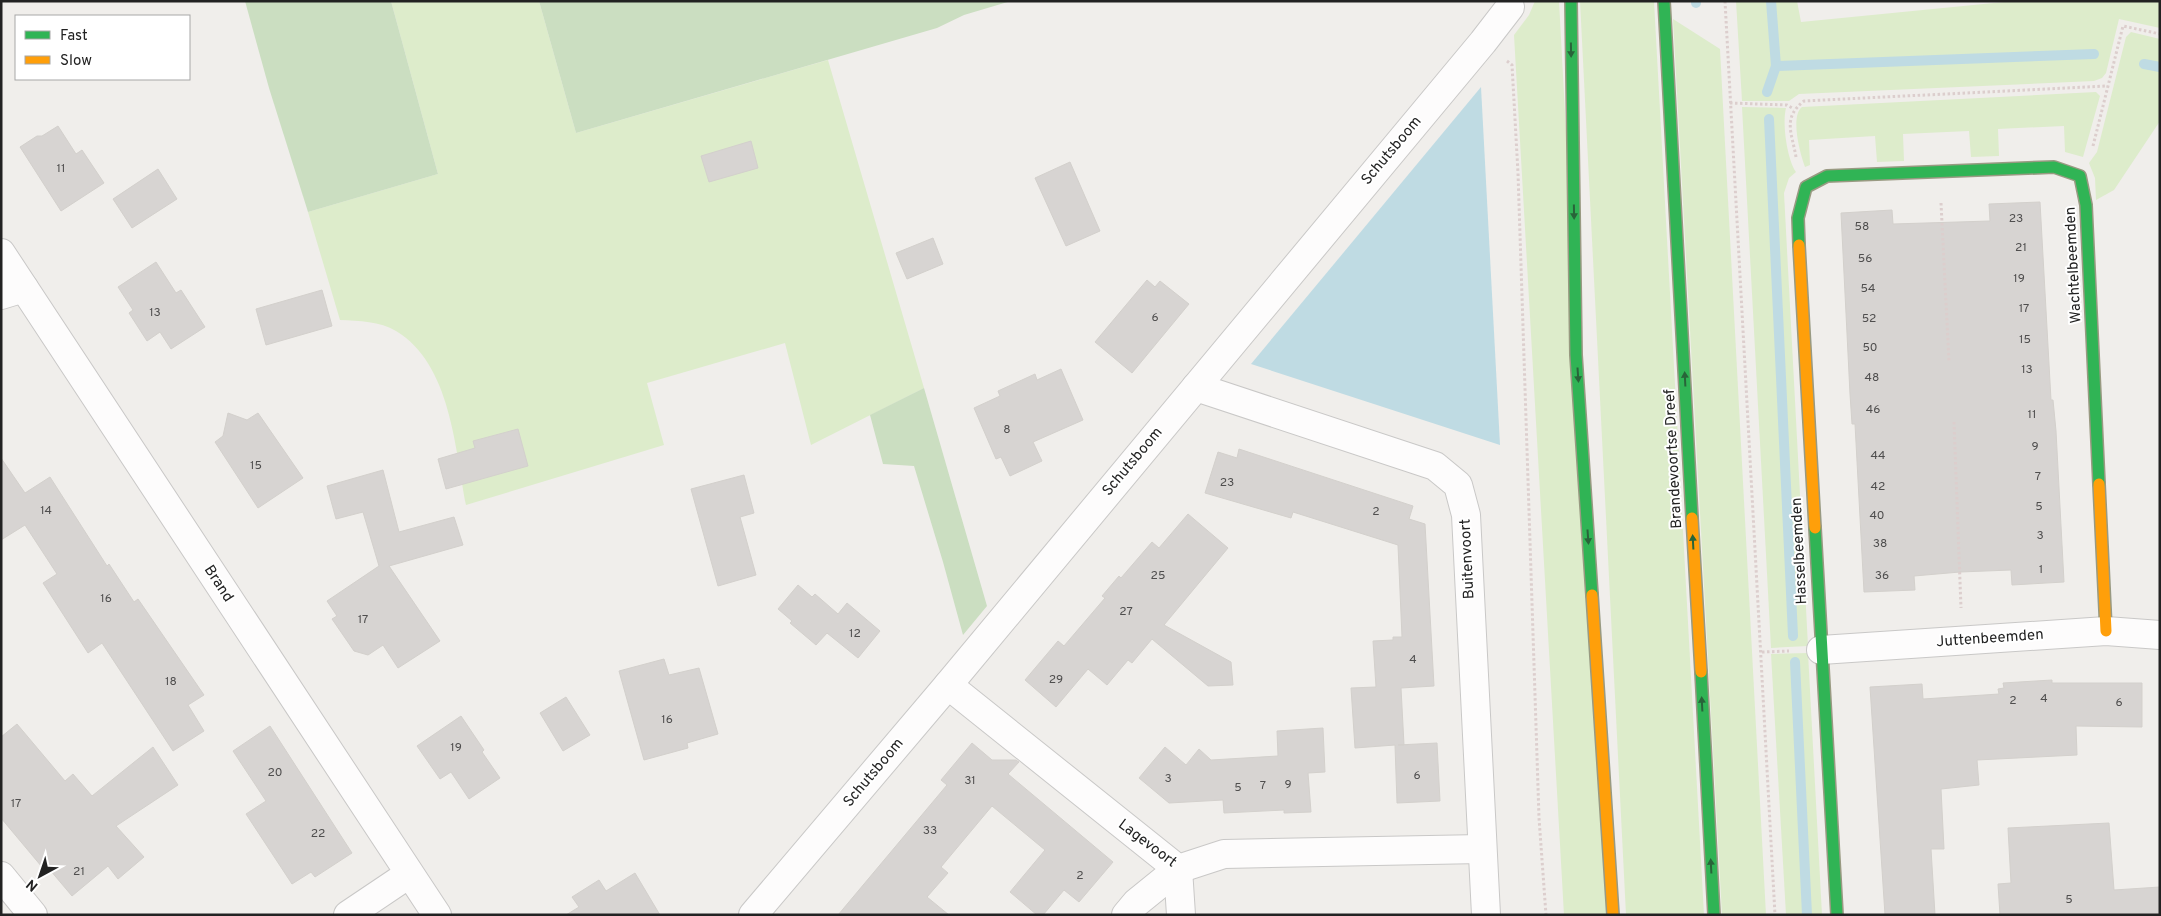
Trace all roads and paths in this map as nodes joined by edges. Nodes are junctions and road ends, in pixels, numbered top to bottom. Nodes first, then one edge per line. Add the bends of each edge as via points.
1 (1570, 1) edge
2 (1664, 1) edge
3 (1726, 1) edge
4 (1510, 7) dead end
5 (2160, 34) edge
6 (1483, 42) junction
7 (2107, 86) junction
8 (1730, 103) junction
9 (1794, 109) junction
10 (1940, 173) junction
11 (2080, 176) junction
12 (1806, 187) junction
13 (1, 253) edge
14 (12, 292) edge
15 (1949, 362) dead end
16 (1196, 387) junction
17 (1954, 422) dead end
18 (2106, 631) junction
19 (2160, 635) edge
20 (1963, 641) junction
21 (1821, 650) junction
22 (948, 685) junction
23 (1482, 849) junction
24 (1178, 869) junction
25 (409, 874) junction
26 (1, 876) edge
27 (34, 915) edge
28 (348, 915) edge
29 (437, 915) edge
30 (753, 915) edge
31 (1126, 915) edge
32 (1181, 915) edge
33 (1486, 915) edge
34 (1546, 915) edge
35 (1614, 915) edge
36 (1714, 915) edge
37 (1775, 915) edge
38 (1837, 915) edge

1 -> 35 main road via 1576,355
36 -> 2 main road, Brandevoortse Dreef
3 - 8 path
4 - 6 street, Schutsboom
5 - 7 path via 2123,26
6 - 16 street, Schutsboom
6 - 34 path via 1512,66 1539,818
7 - 9 path via 1804,101
7 - 11 path via 2092,153
8 - 9 path via 1787,104
8 - 37 path
9 - 12 path via 1790,118 1797,166
10 - 11 main road via 2054,167
10 - 12 main road via 1827,176
10 - 15 path
11 - 18 main road, Wachtelbeemden via 2086,205
12 - 21 main road, Hasselbeemden via 1798,218
13 - 14 street, Brand
14 - 25 street, Brand
16 - 22 street, Schutsboom
16 - 23 street, Buitenvoort via 1435,466 1458,485 1466,515
17 - 20 path
18 - 19 street, Juttenbeemden
18 - 20 street, Juttenbeemden
20 - 21 street, Juttenbeemden
21 - 38 main road, Hasselbeemden
22 - 24 street, Lagevoort
22 - 30 street, Schutsboom
23 - 24 street, Lagevoort via 1224,854
23 - 33 street, Buitenvoort
24 - 31 street
24 - 32 street
25 - 28 street
25 - 29 street, Brand
26 - 27 street

